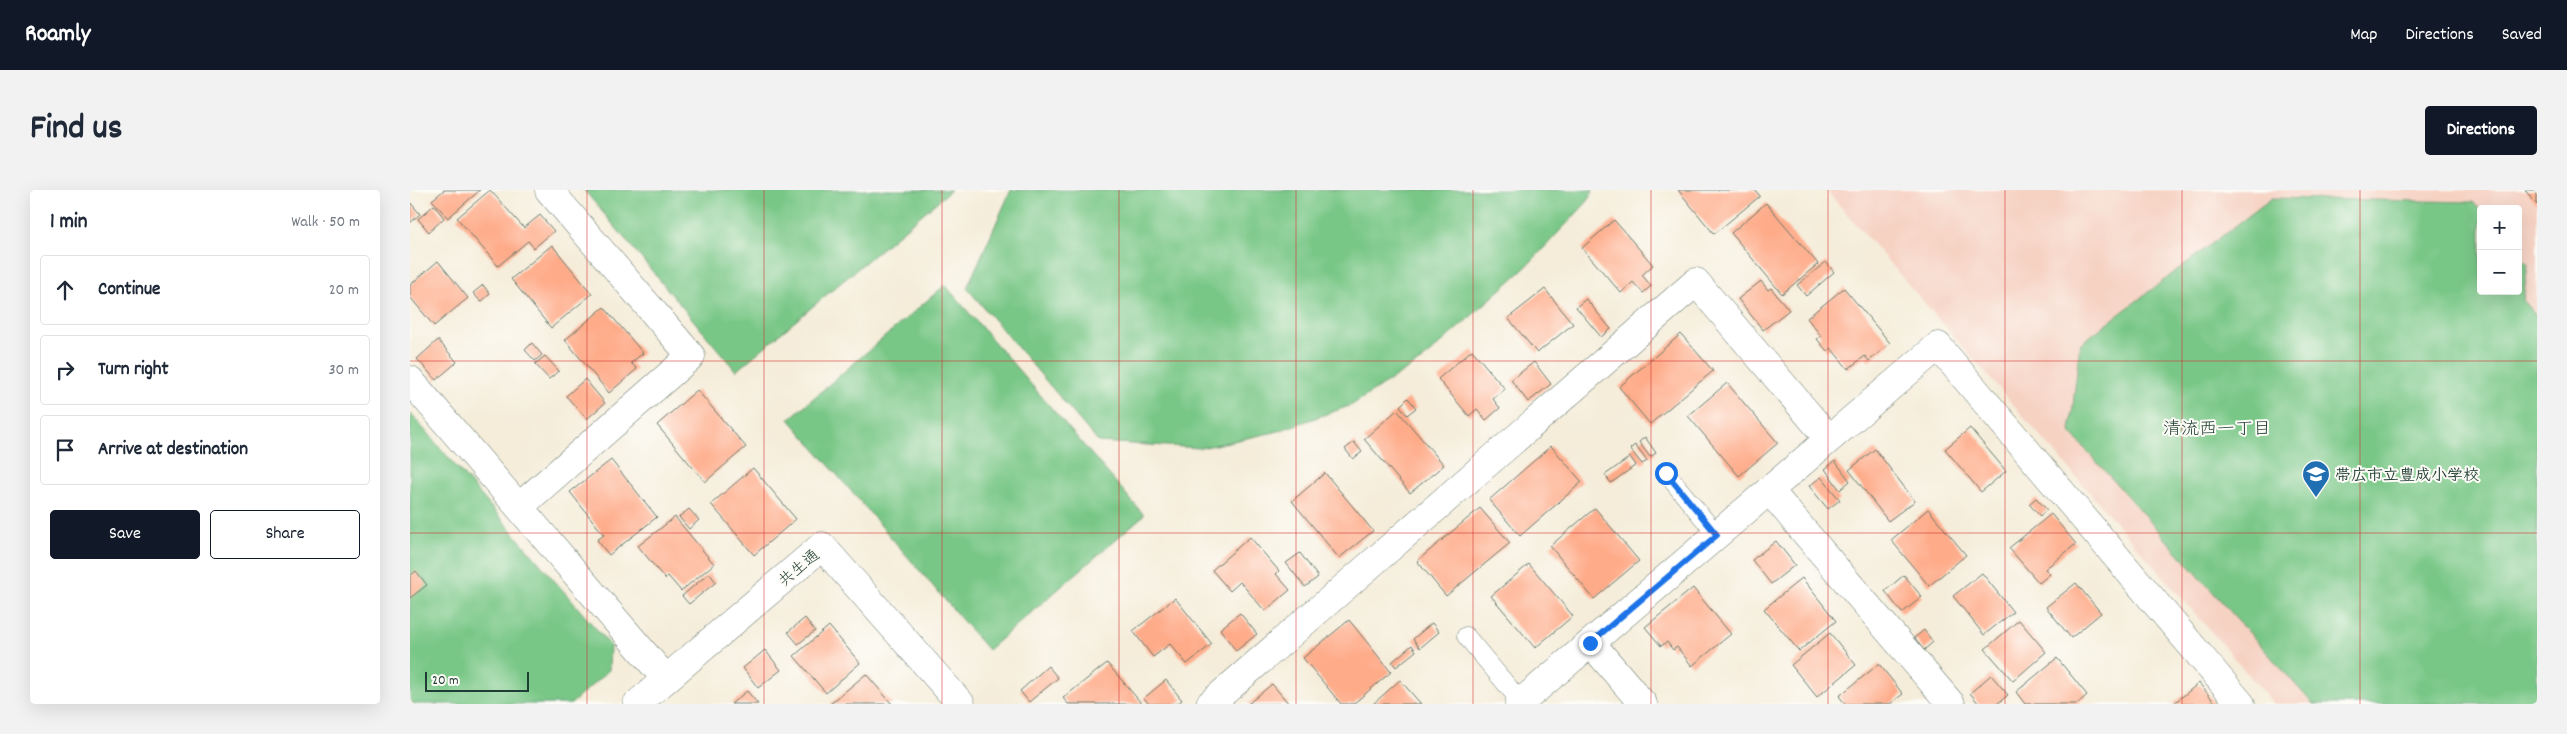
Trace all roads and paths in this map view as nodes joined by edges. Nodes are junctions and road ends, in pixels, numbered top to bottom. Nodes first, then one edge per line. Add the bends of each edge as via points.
1 (549, 190) edge
2 (410, 380) edge
3 (1829, 439) junction
4 (1666, 473) dead end
5 (1769, 490) junction
6 (519, 507) junction
7 (1717, 535) junction
8 (1466, 636) dead end
9 (1590, 643) junction
10 (666, 679) junction
11 (1520, 703) edge
12 (637, 704) edge
13 (961, 704) edge
14 (1210, 704) edge
15 (1643, 704) edge
16 (1951, 704) edge
17 (2241, 704) edge

1 - 6 street via 691,356
2 - 6 street
3 - 5 street
3 - 14 street via 1696,282
3 - 17 street via 1938,346
4 - 7 lane
5 - 7 street
5 - 16 street
6 - 10 street
7 - 9 street
8 - 11 lane
9 - 11 street
9 - 15 street
10 - 12 street, 共生通
10 - 13 street, 共生通 via 822,546

